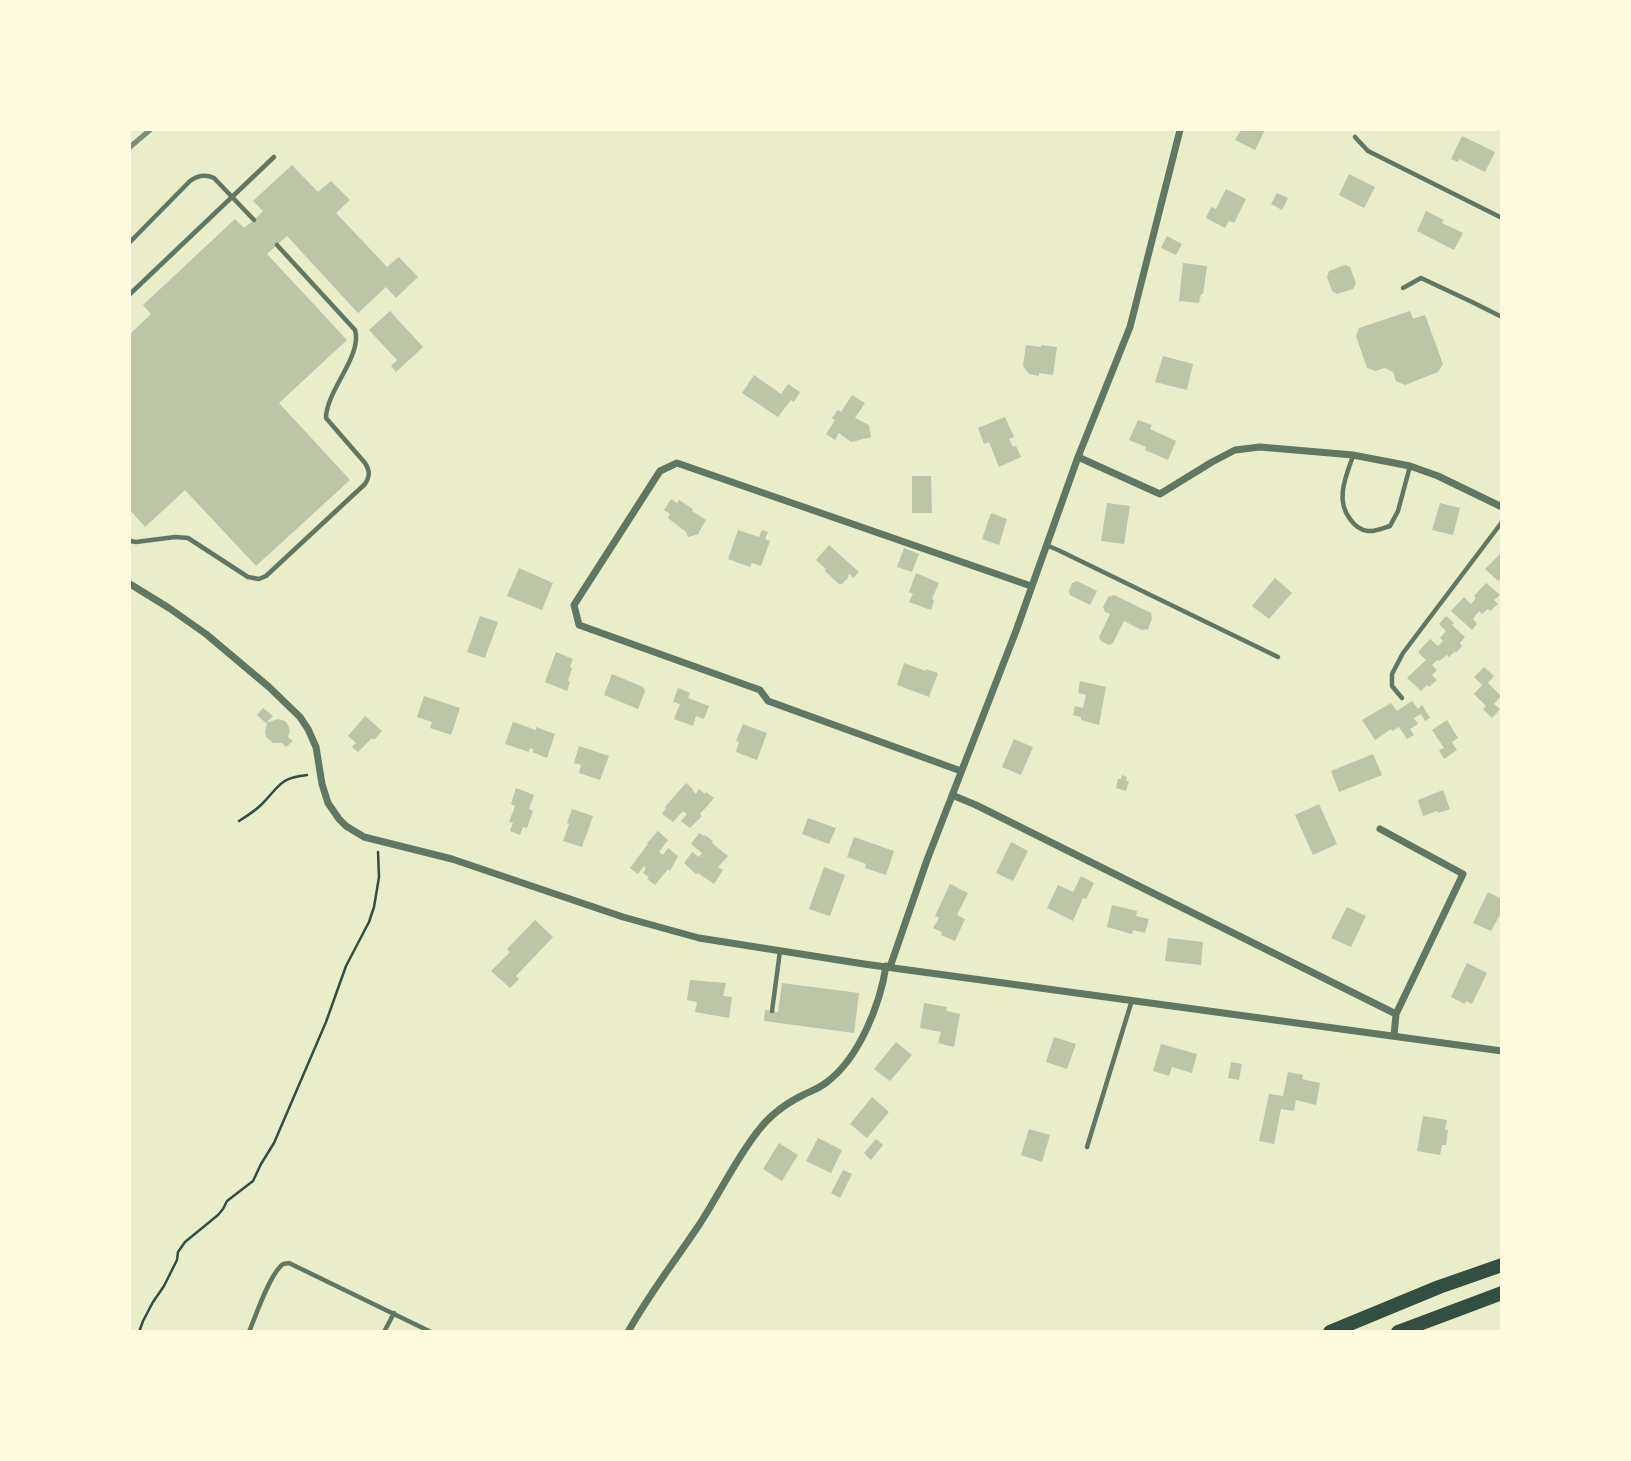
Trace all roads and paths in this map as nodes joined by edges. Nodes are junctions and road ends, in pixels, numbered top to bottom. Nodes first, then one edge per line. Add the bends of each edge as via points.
1 (1180, 130) edge
2 (1355, 137) dead end
3 (274, 157) dead end
4 (233, 197) junction
5 (1502, 218) edge
6 (254, 220) dead end
7 (130, 242) edge
8 (277, 245) dead end
9 (1403, 288) dead end
10 (130, 294) edge
11 (1502, 317) edge
12 (1353, 455) junction
13 (1078, 457) junction
14 (1410, 466) junction
15 (1502, 507) edge
16 (1502, 522) edge
17 (130, 541) edge
18 (1046, 545) junction
19 (130, 584) edge
20 (1031, 586) junction
21 (1278, 657) dead end
22 (1402, 698) dead end
23 (961, 771) junction
24 (321, 774) junction
25 (952, 795) junction
26 (239, 821) dead end
27 (1380, 829) dead end
28 (377, 840) junction
29 (780, 951) junction
30 (888, 967) junction
31 (1132, 1000) junction
32 (772, 1011) dead end
33 (1396, 1014) junction
34 (1394, 1036) junction
35 (1502, 1051) edge
36 (1087, 1147) dead end
37 (1502, 1265) edge
38 (1502, 1293) edge
39 (394, 1313) junction
40 (139, 1332) edge
41 (249, 1332) edge
42 (384, 1332) edge
43 (431, 1332) edge
44 (628, 1332) edge
45 (1330, 1332) edge
46 (1398, 1332) edge

1 - 13 street via 1130,327
2 - 5 lane via 1368,151
3 - 4 lane
4 - 6 lane
4 - 7 lane via 214,178 199,176
4 - 10 lane
8 - 17 lane via 355,330 355,347 326,418 366,463 368,479 259,579 248,577 188,538
9 - 11 lane via 1421,278
12 - 13 street via 1260,447 1234,450 1160,494
12 - 14 street
12 - 14 lane via 1342,503 1355,526 1370,531 1390,526
13 - 18 street
14 - 15 street
16 - 22 lane via 1392,674 1392,686
18 - 20 street
18 - 21 lane
19 - 24 street via 206,634 281,698 308,729
20 - 23 street
20 - 23 street via 677,463 660,471 574,605 579,625 760,690 768,701
23 - 25 street
24 - 26 path via 286,779
24 - 28 street via 324,794 339,820
25 - 30 street
25 - 33 street
27 - 33 street via 1463,874
28 - 29 street via 452,859 657,928
28 - 40 path via 379,877 374,907 283,1125 253,1181 178,1252
29 - 30 street
29 - 32 lane
30 - 31 street
30 - 44 street via 872,1019 850,1055 826,1083 779,1108 759,1129
31 - 34 street
31 - 36 lane
33 - 34 street
34 - 35 street
37 - 45 highway
38 - 46 highway
39 - 41 lane via 284,1263
39 - 42 lane
39 - 43 lane

